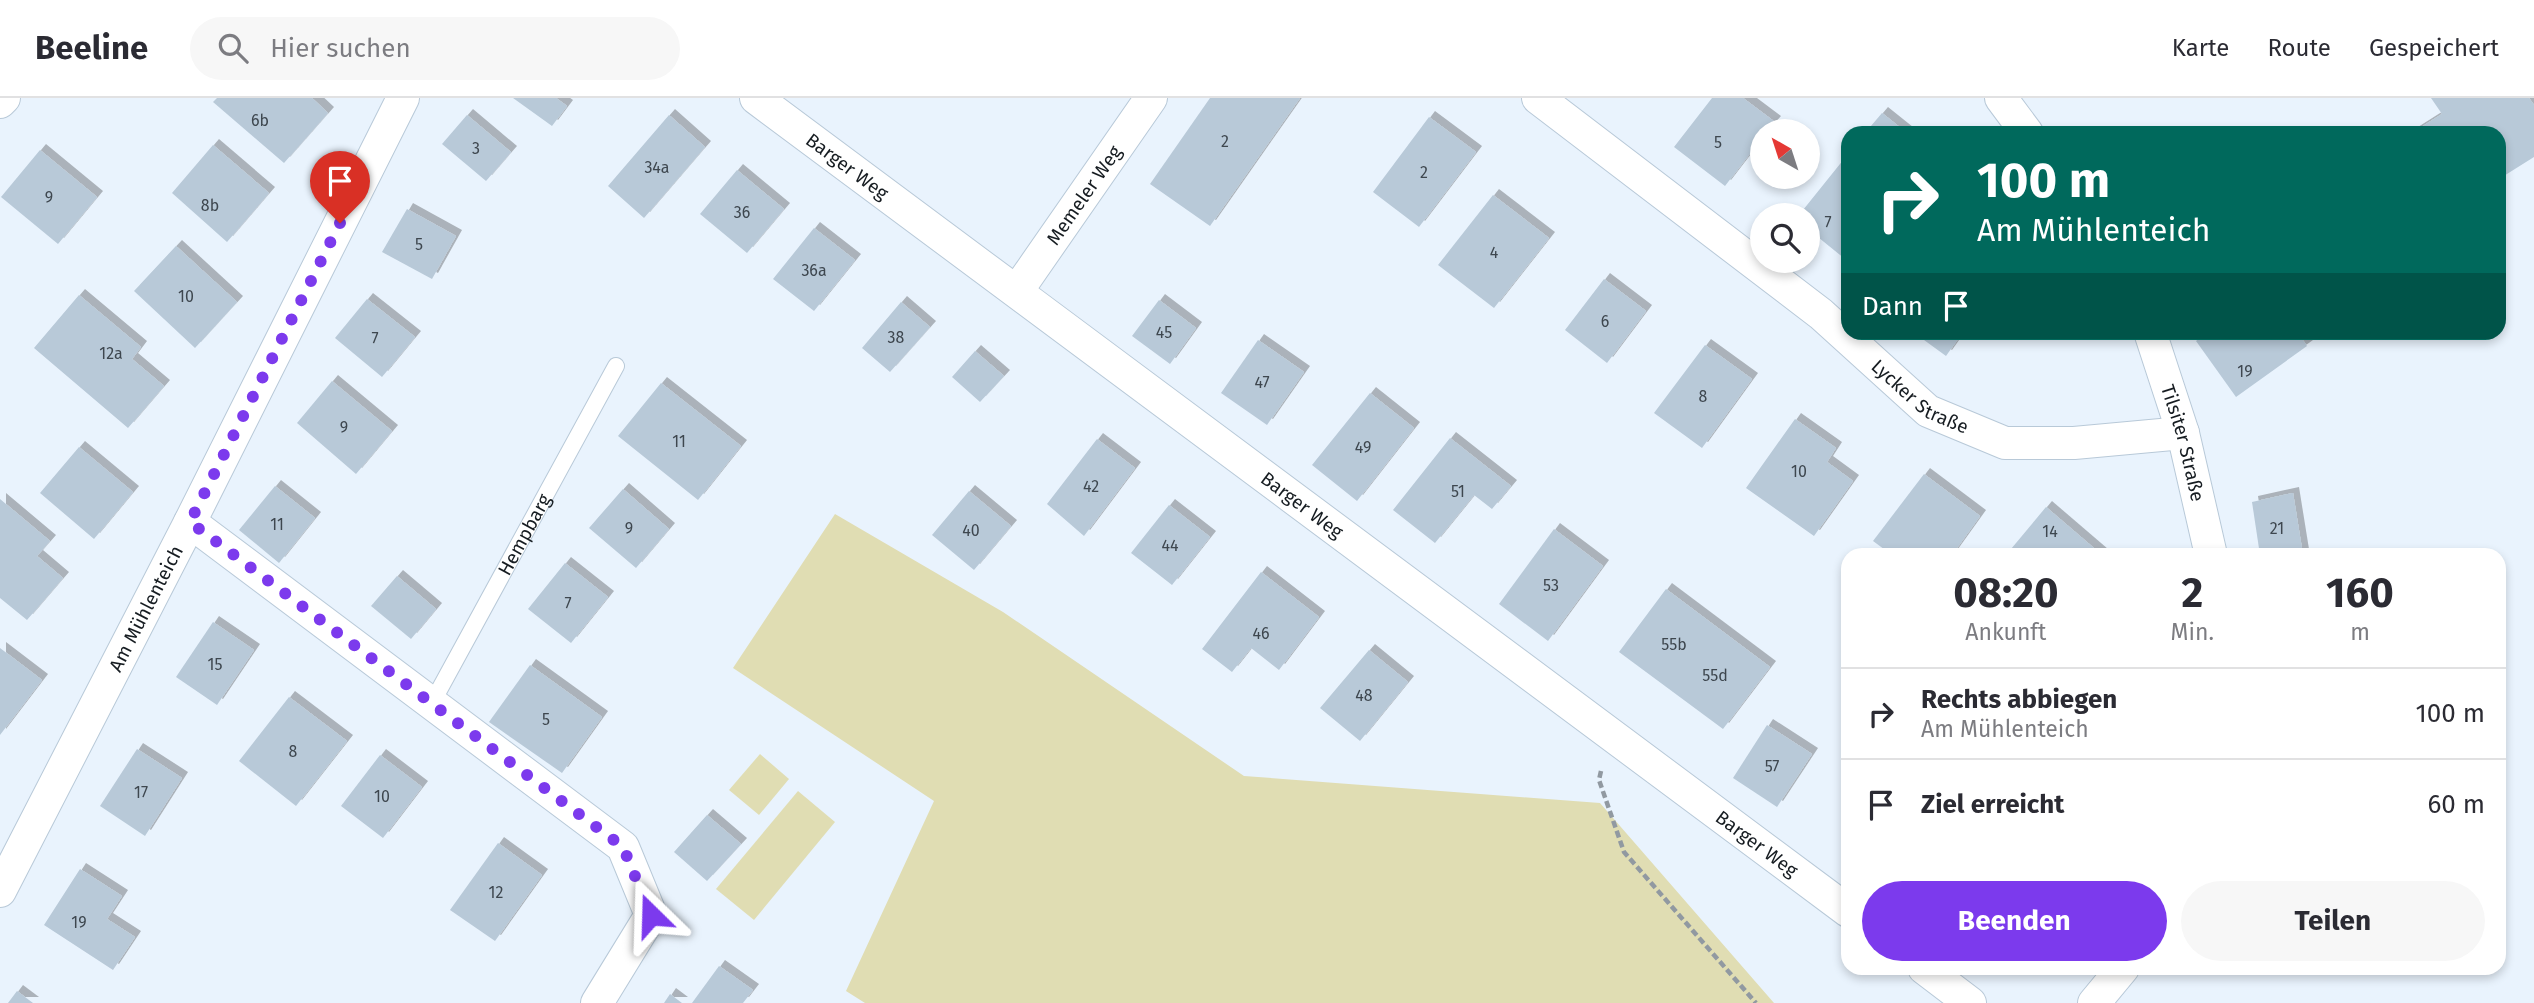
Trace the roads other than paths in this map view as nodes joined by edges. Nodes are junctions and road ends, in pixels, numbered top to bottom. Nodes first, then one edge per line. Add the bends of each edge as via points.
1 (4, 98) edge
2 (403, 98) edge
3 (756, 98) edge
4 (1151, 98) edge
5 (1538, 98) edge
6 (2001, 98) edge
7 (0, 102) edge
8 (2022, 126) edge
9 (1017, 290) junction
10 (1841, 332) edge
11 (1850, 340) edge
12 (2153, 340) edge
13 (616, 366) dead end
14 (2183, 433) junction
15 (190, 522) junction
16 (2209, 548) edge
17 (432, 703) junction
18 (0, 891) edge
19 (1841, 906) edge
20 (1933, 975) edge
21 (2117, 975) edge
22 (597, 1003) edge
23 (1970, 1003) edge
24 (2094, 1003) edge

1 - 7 street
2 - 15 street, Am Mühlenteich
3 - 9 street, Barger Weg
4 - 9 street, Memeler Weg
5 - 10 street, Lycker Straße
6 - 8 street
9 - 19 street, Barger Weg
11 - 14 street, Lycker Straße via 1928,411 2005,443 2074,443
12 - 14 street, Tilsiter Straße
13 - 17 lane, Hempbarg
14 - 16 street, Tilsiter Straße
15 - 17 street
15 - 18 street, Am Mühlenteich
17 - 22 street via 623,847 651,915
20 - 23 street
21 - 24 street

